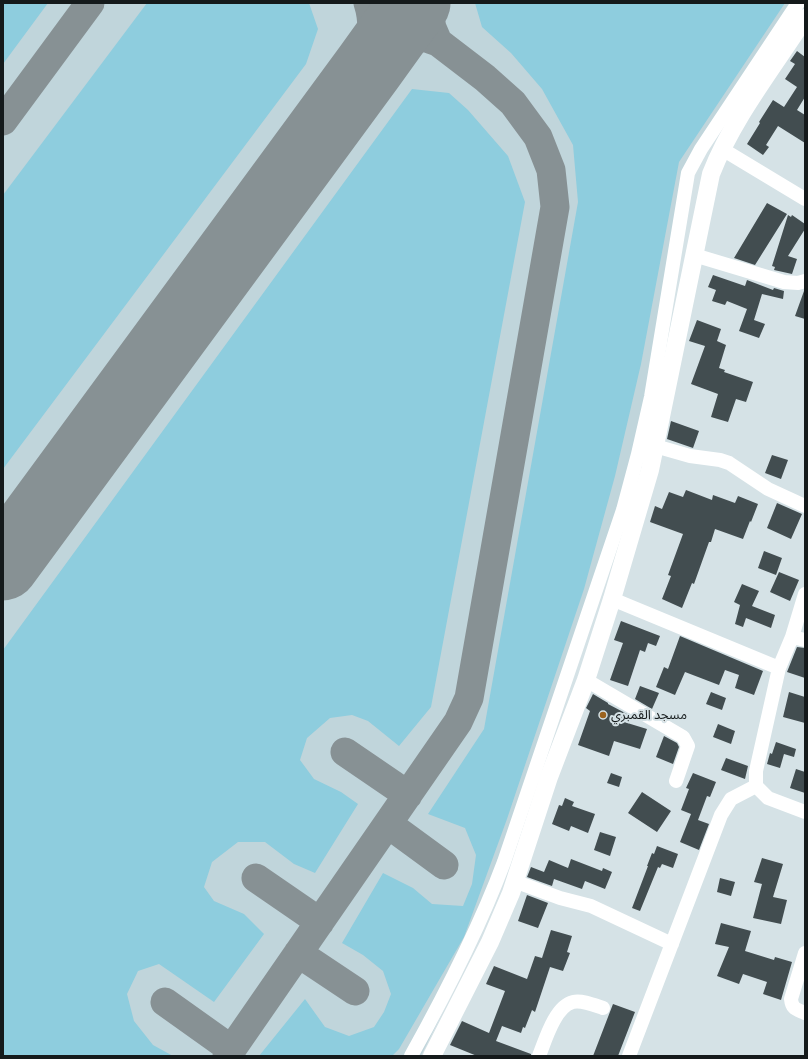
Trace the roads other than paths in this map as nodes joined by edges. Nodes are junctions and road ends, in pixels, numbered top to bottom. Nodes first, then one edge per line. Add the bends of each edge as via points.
1 (798, 3) edge
2 (805, 18) edge
3 (722, 149) junction
4 (805, 199) edge
5 (694, 255) junction
6 (805, 281) edge
7 (655, 446) junction
8 (805, 506) edge
9 (805, 594) edge
10 (612, 599) junction
11 (798, 639) edge
12 (779, 668) junction
13 (586, 680) junction
14 (676, 782) dead end
15 (756, 786) junction
16 (805, 812) edge
17 (514, 881) junction
18 (672, 944) junction
19 (805, 953) edge
20 (603, 1008) dead end
21 (805, 1013) edge
22 (411, 1056) edge
23 (432, 1056) edge
24 (539, 1056) edge
25 (629, 1056) edge

1 - 22 street via 701,149 688,173 652,397 621,517 493,892 467,951
2 - 3 main road
3 - 4 street
3 - 5 main road via 711,174
5 - 6 street via 784,282
5 - 7 main road
7 - 8 street via 729,463 768,489
7 - 10 main road
9 - 11 street
10 - 12 street
10 - 13 main road
11 - 12 street
12 - 15 street via 756,771
13 - 14 street via 683,737 688,746
13 - 17 main road via 549,777
15 - 16 street via 768,798
15 - 18 street via 731,799 722,815
17 - 18 street via 591,906
17 - 23 main road via 490,942
18 - 25 street
19 - 21 street via 791,999 795,1009
20 - 24 street via 571,1002 563,1008 553,1022

